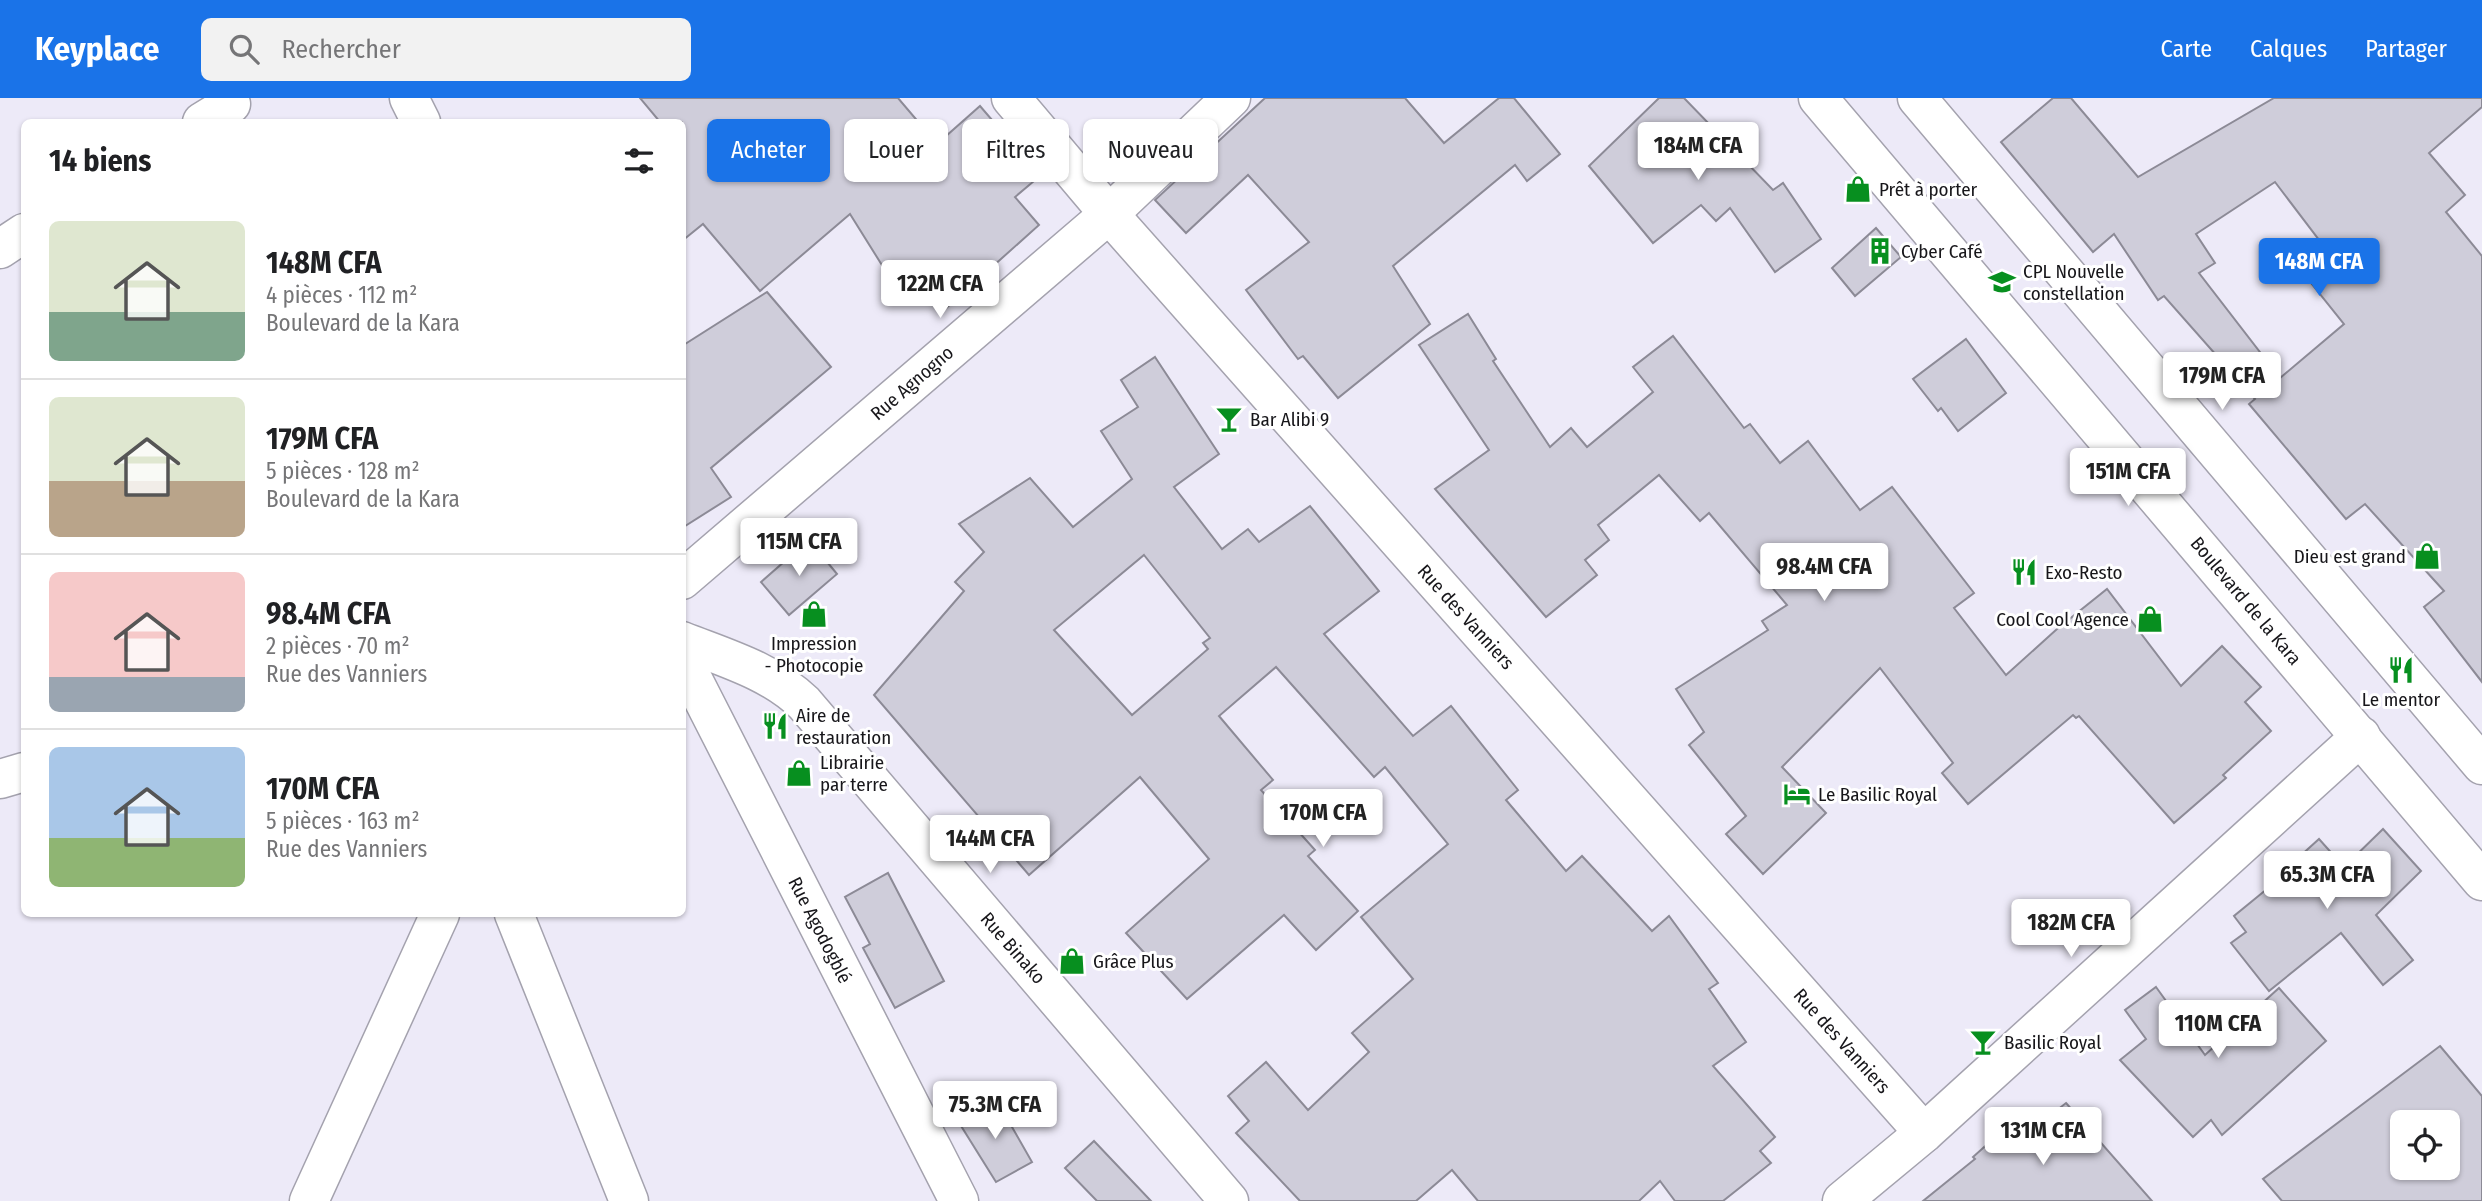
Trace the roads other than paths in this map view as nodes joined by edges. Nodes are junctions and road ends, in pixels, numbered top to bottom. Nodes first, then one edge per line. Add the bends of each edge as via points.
1 (409, 98) edge
2 (1011, 98) edge
3 (1231, 98) edge
4 (1818, 98) edge
5 (1917, 98) edge
6 (420, 119) edge
7 (1109, 214) junction
8 (21, 235) edge
9 (0, 248) edge
10 (686, 577) edge
11 (686, 643) edge
12 (686, 666) edge
13 (2347, 749) junction
14 (2482, 765) edge
15 (21, 773) edge
16 (0, 779) edge
17 (2482, 881) edge
18 (439, 917) edge
19 (515, 917) edge
20 (1924, 1133) junction
21 (309, 1201) edge
22 (629, 1201) edge
23 (959, 1201) edge
24 (1229, 1201) edge
25 (1842, 1201) edge

1 - 6 street
2 - 7 street, Rue des Vanniers
3 - 7 street, Rue Agnogno
4 - 13 street, Boulevard de la Kara
5 - 14 street
7 - 10 street, Rue Agnogno
7 - 20 street, Rue des Vanniers
8 - 9 street
11 - 24 street, Rue Binako via 772,678 804,703
12 - 23 street, Rue Agodogblé
13 - 17 street, Boulevard de la Kara
13 - 20 street
15 - 16 street
18 - 21 street
19 - 22 street
20 - 25 street

